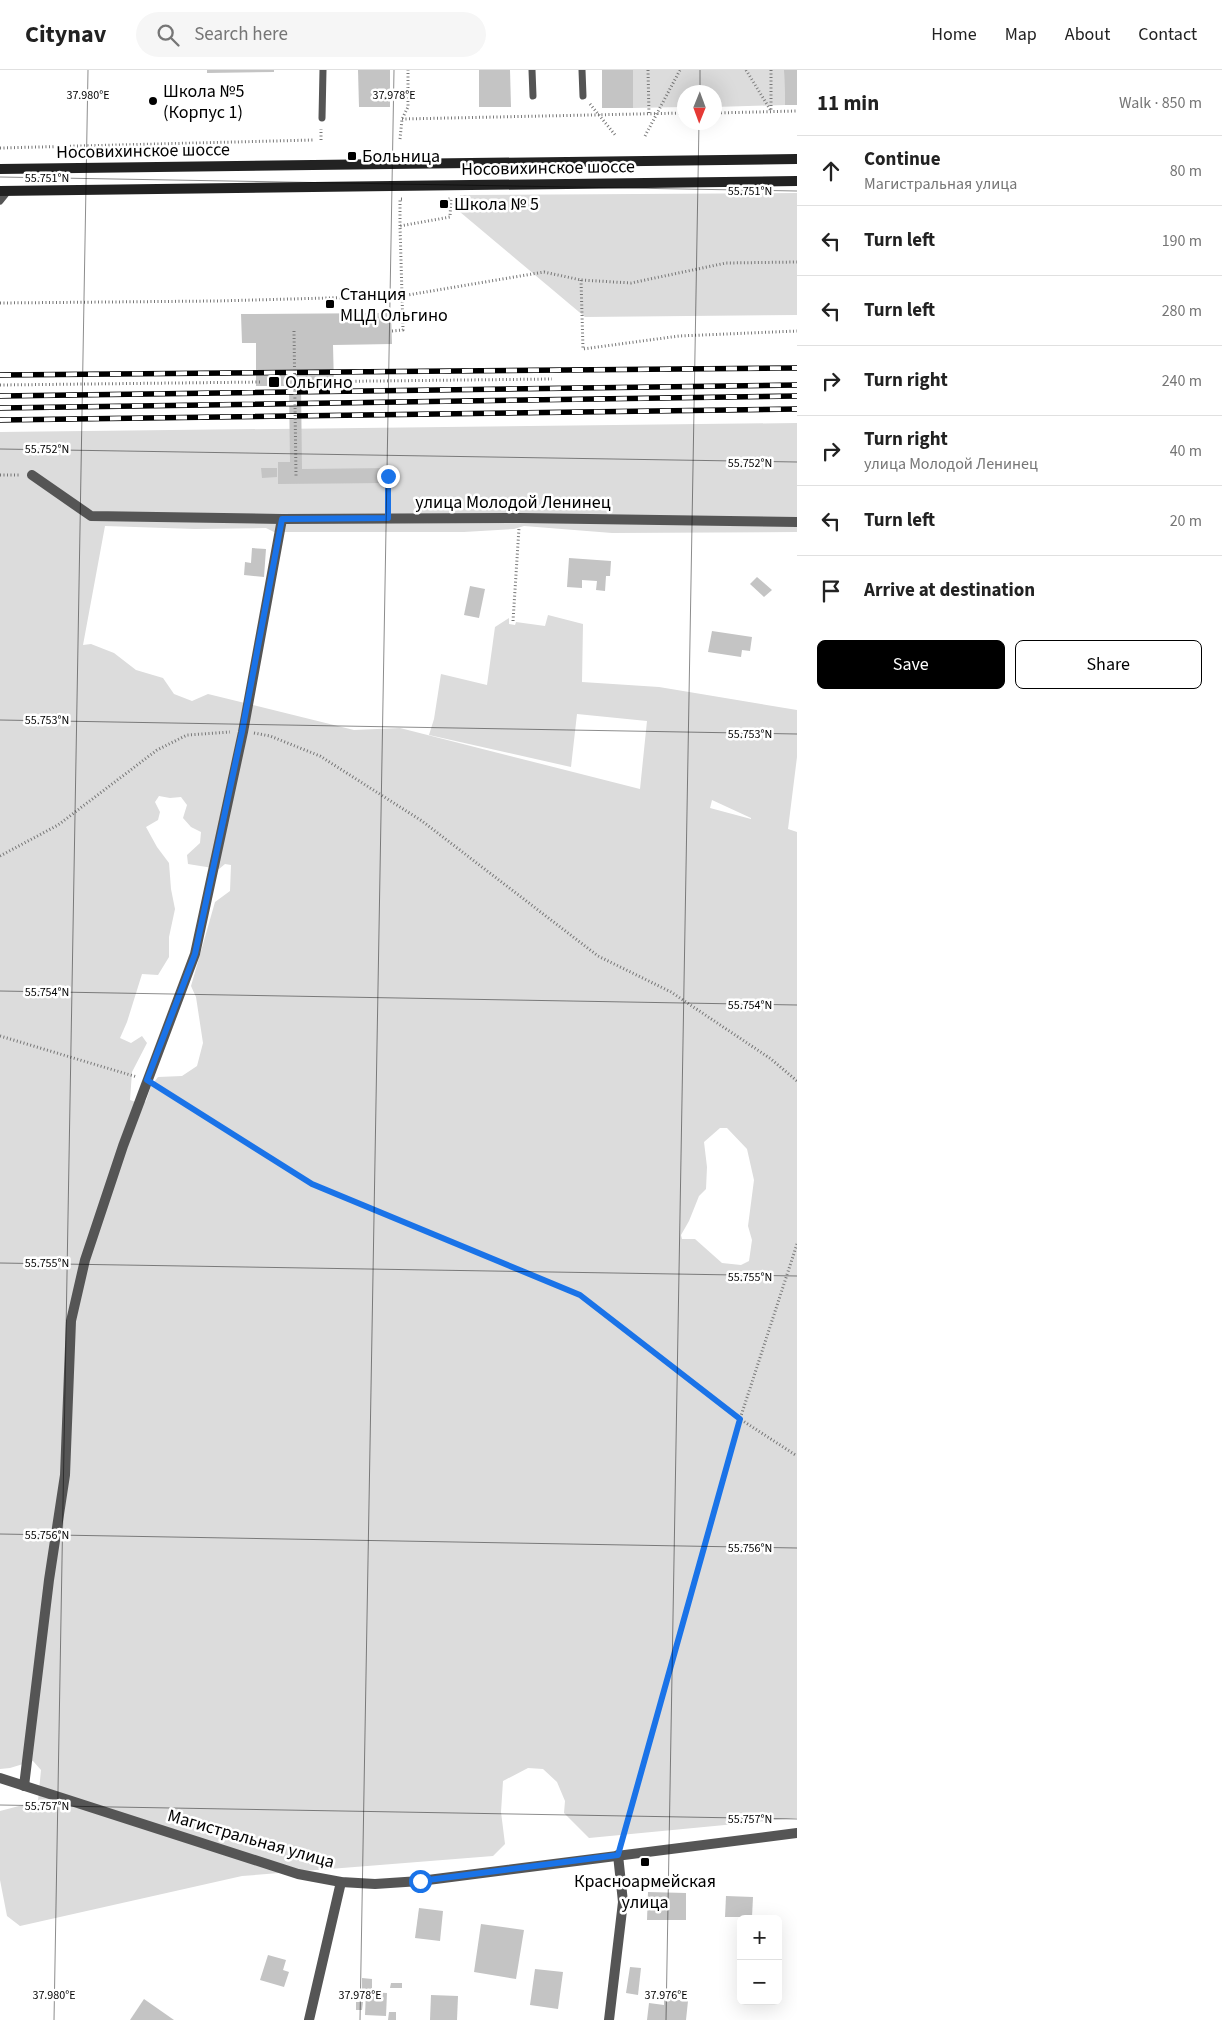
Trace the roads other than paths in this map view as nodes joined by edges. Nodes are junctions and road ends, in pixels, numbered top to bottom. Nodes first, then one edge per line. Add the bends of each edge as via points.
1 (323, 70) edge
2 (532, 70) edge
3 (582, 70) edge
4 (533, 96) dead end
5 (583, 96) road end
6 (322, 118) dead end
7 (797, 159) edge
8 (0, 169) edge
9 (797, 181) edge
10 (4, 191) edge
11 (0, 201) edge
12 (32, 475) road end
13 (282, 519) junction
14 (797, 522) edge
15 (0, 1778) edge
16 (24, 1786) junction
17 (797, 1833) edge
18 (618, 1855) junction
19 (341, 1882) junction
20 (309, 2020) edge
21 (608, 2020) edge

1 - 6 lane
2 - 4 lane
3 - 5 lane
7 - 8 main road, Носовихинское шоссе
9 - 10 main road, Носовихинское шоссе
10 - 11 lane
12 - 13 street, улица Молодой Ленинец via 92,516
13 - 14 street, улица Молодой Ленинец
13 - 16 street via 242,732 195,954 147,1080 85,1260 71,1321 65,1475
15 - 16 street, Магистральная улица
16 - 19 street, Магистральная улица via 298,1874
17 - 18 street, Магистральная улица
18 - 19 street, Магистральная улица via 420,1881
18 - 21 street via 623,1902
19 - 20 street

